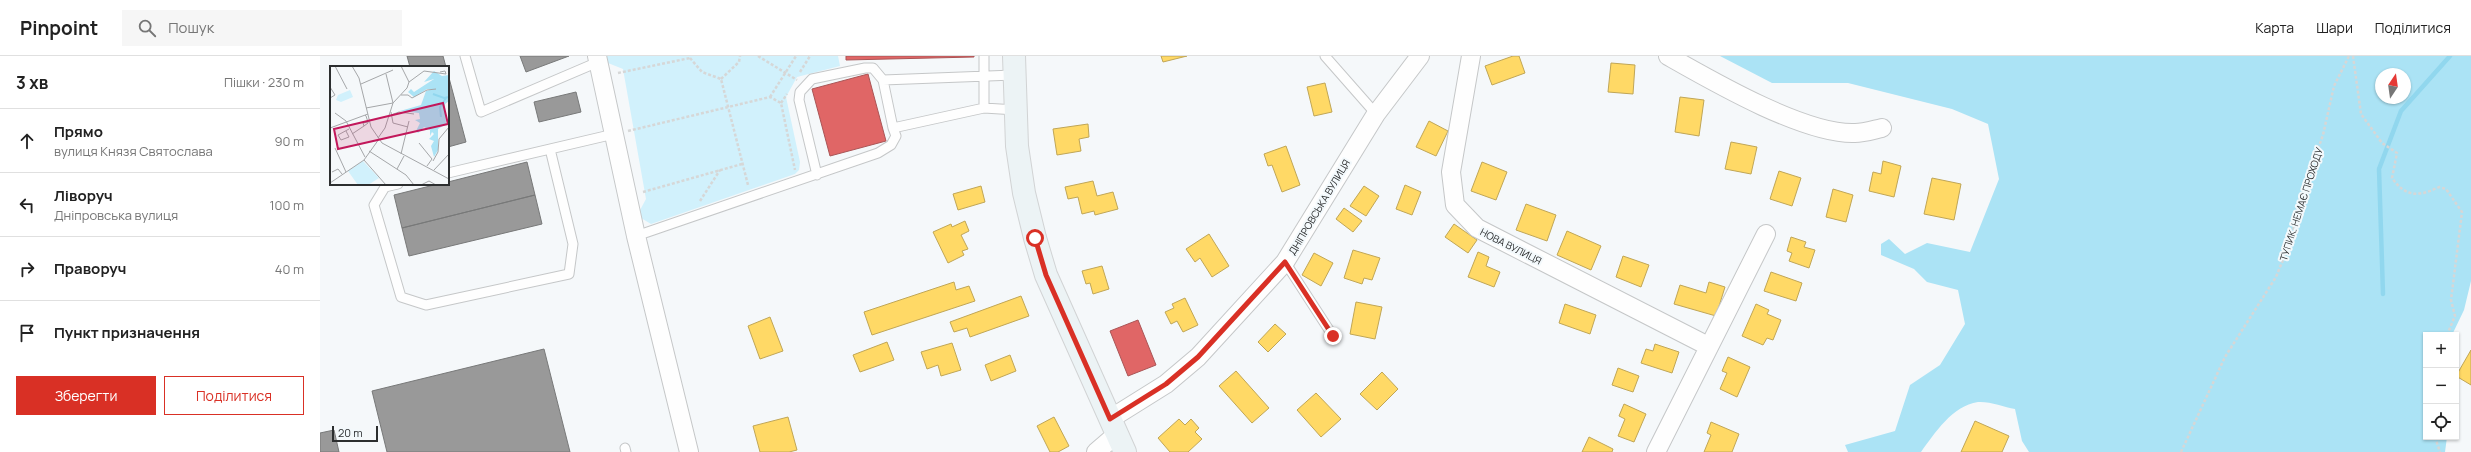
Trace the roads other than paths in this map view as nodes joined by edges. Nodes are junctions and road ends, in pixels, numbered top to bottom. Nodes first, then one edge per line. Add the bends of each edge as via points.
1 (465, 56) edge
2 (984, 56) edge
3 (1325, 56) edge
4 (1420, 56) edge
5 (1472, 56) edge
6 (1668, 56) edge
7 (599, 65) edge
8 (1014, 65) edge
9 (984, 76) junction
10 (883, 80) junction
11 (984, 108) junction
12 (1016, 110) junction
13 (1376, 114) junction
14 (893, 128) junction
15 (1882, 128) dead end
16 (614, 134) junction
17 (550, 149) junction
18 (449, 173) edge
19 (816, 175) junction
20 (394, 185) edge
21 (1766, 234) dead end
22 (636, 236) junction
23 (1285, 262) junction
24 (1333, 336) dead end
25 (1708, 346) junction
26 (1117, 435) edge
27 (689, 452) edge
28 (1096, 452) edge
29 (1656, 452) edge

1 - 7 lane via 481,112
2 - 9 lane
3 - 13 lane
4 - 13 street, ДНІПРОВСЬКА ВУЛИЦЯ
5 - 25 street, НОВА ВУЛИЦЯ via 1451,172 1455,206 1476,228
6 - 15 street via 1720,86 1797,120 1825,129 1855,133
7 - 16 street
8 - 9 lane
8 - 12 main road
9 - 10 lane
9 - 11 lane
10 - 14 lane
10 - 19 lane via 873,68 865,68 812,80 800,92 799,100
11 - 12 lane
11 - 14 lane
12 - 26 main road via 1017,146 1024,193 1046,275
13 - 23 street, ДНІПРОВСЬКА ВУЛИЦЯ
14 - 19 lane via 896,136 891,144 878,153
16 - 17 lane
16 - 22 street
17 - 18 lane
17 - 20 lane via 573,244 569,274 426,305 401,297 374,205 385,187
19 - 22 lane
21 - 25 street
22 - 27 street
23 - 24 lane
23 - 26 street, ДНІПРОВСЬКА ВУЛИЦЯ via 1198,357 1166,384
25 - 29 street
26 - 28 street, ДНІПРОВСЬКА ВУЛИЦЯ

